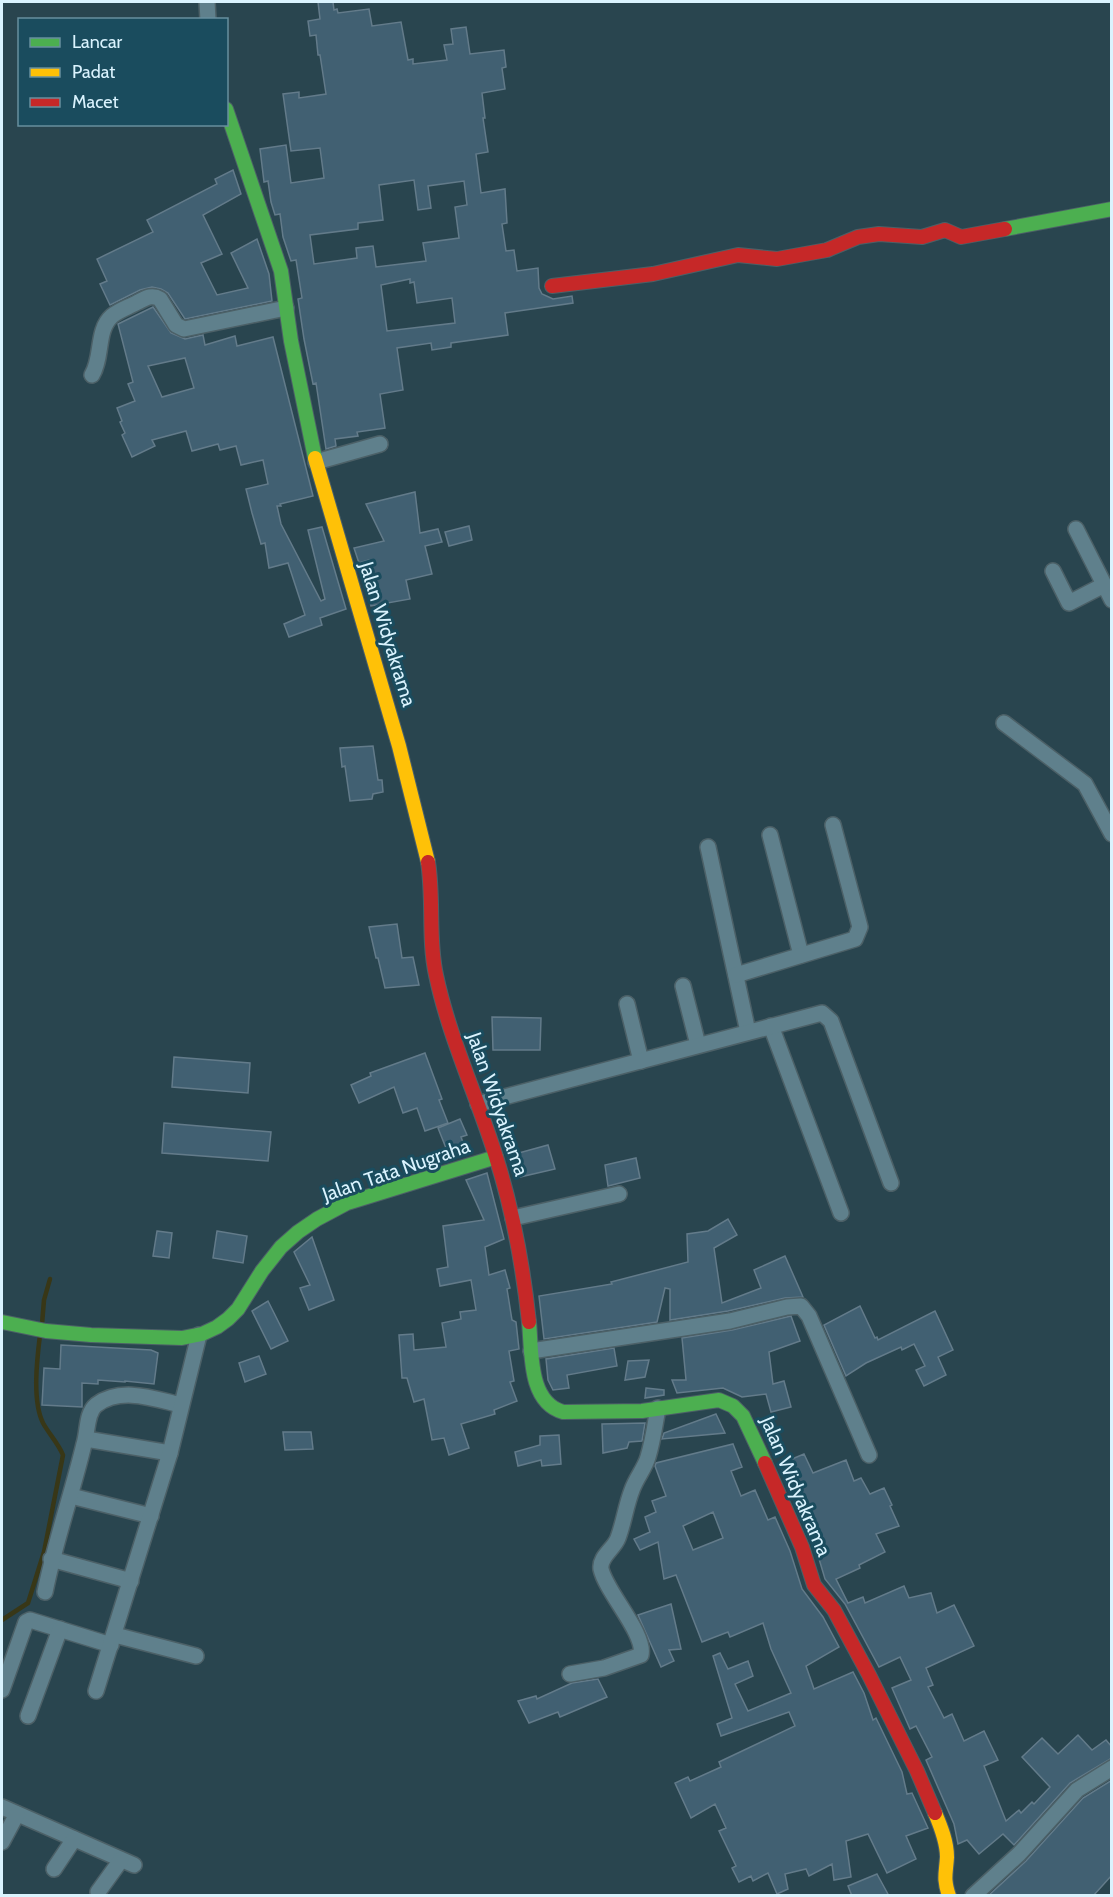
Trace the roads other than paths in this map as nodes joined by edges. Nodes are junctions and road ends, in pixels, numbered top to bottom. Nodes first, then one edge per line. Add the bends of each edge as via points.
1 (207, 2) edge
2 (208, 18) edge
3 (228, 115) edge
4 (1112, 209) edge
5 (552, 286) dead end
6 (286, 308) junction
7 (92, 375) dead end
8 (380, 444) dead end
9 (316, 462) junction
10 (1076, 529) dead end
11 (1053, 571) dead end
12 (1104, 585) junction
13 (1112, 600) edge
14 (1004, 723) dead end
15 (833, 825) dead end
16 (1112, 834) edge
17 (770, 835) dead end
18 (708, 847) dead end
19 (801, 956) junction
20 (736, 975) junction
21 (683, 986) dead end
22 (627, 1004) dead end
23 (771, 1026) junction
24 (748, 1032) junction
25 (698, 1045) junction
26 (641, 1060) junction
27 (478, 1104) junction
28 (496, 1157) junction
29 (891, 1183) dead end
30 (620, 1194) dead end
31 (841, 1213) dead end
32 (513, 1218) junction
33 (2, 1322) edge
34 (199, 1335) junction
35 (531, 1351) junction
36 (181, 1405) junction
37 (658, 1408) junction
38 (86, 1439) junction
39 (170, 1453) junction
40 (869, 1455) dead end
41 (71, 1496) junction
42 (151, 1516) junction
43 (51, 1559) junction
44 (131, 1581) junction
45 (45, 1592) dead end
46 (60, 1629) junction
47 (113, 1640) junction
48 (196, 1656) dead end
49 (570, 1674) dead end
50 (2, 1690) edge
51 (96, 1691) dead end
52 (28, 1716) dead end
53 (1112, 1768) edge
54 (2, 1807) edge
55 (17, 1814) junction
56 (74, 1839) junction
57 (2, 1842) edge
58 (54, 1869) dead end
59 (98, 1892) dead end
60 (950, 1896) edge
61 (973, 1896) edge

1 - 2 street
3 - 6 street, Jalan Widyakrama via 266,219 281,271
4 - 5 street via 961,237 941,230 922,237 879,234 858,237 827,250 777,259 738,255 652,274
6 - 7 street via 184,329 176,325 160,299 146,298 105,325
6 - 9 street, Jalan Widyakrama
8 - 9 street
9 - 27 street, Jalan Widyakrama via 428,857 435,973
10 - 12 street
11 - 12 street via 1069,603
12 - 13 street
14 - 16 street via 1085,784
15 - 19 street via 859,934 855,939
17 - 19 street
18 - 20 street
19 - 20 street
20 - 24 street
21 - 25 street
22 - 26 street
23 - 24 street
23 - 29 street via 822,1013 831,1021
23 - 31 street
24 - 25 street
25 - 26 street
26 - 27 street
27 - 28 street, Jalan Widyakrama
28 - 32 street, Jalan Widyakrama
28 - 34 street, Jalan Tata Nugraha via 347,1203 306,1225 273,1256 228,1320
30 - 32 street
32 - 35 street, Jalan Widyakrama
33 - 34 street, Jalan Tata Nugraha via 71,1335
34 - 36 street
35 - 37 street, Jalan Widyakrama via 536,1384 553,1409 588,1413
35 - 40 street via 730,1321 801,1306 809,1316
36 - 38 street via 139,1395 107,1400 90,1413
36 - 39 street
37 - 49 street via 648,1459 633,1488 617,1539 601,1562 612,1593 639,1642 641,1655
37 - 60 street, Jalan Widyakrama via 719,1400 741,1411 802,1547 814,1585 834,1610 869,1675 942,1829 947,1855 944,1880
38 - 39 street
38 - 41 street
39 - 42 street
41 - 42 street
41 - 43 street
42 - 44 street
43 - 44 street
43 - 45 street
44 - 47 street
46 - 47 street
46 - 50 street via 26,1622
46 - 52 street
47 - 48 street
47 - 51 street
53 - 61 street via 1077,1790 1019,1854
54 - 55 street
55 - 56 street
55 - 57 street
56 - 58 street
56 - 59 street via 127,1862

